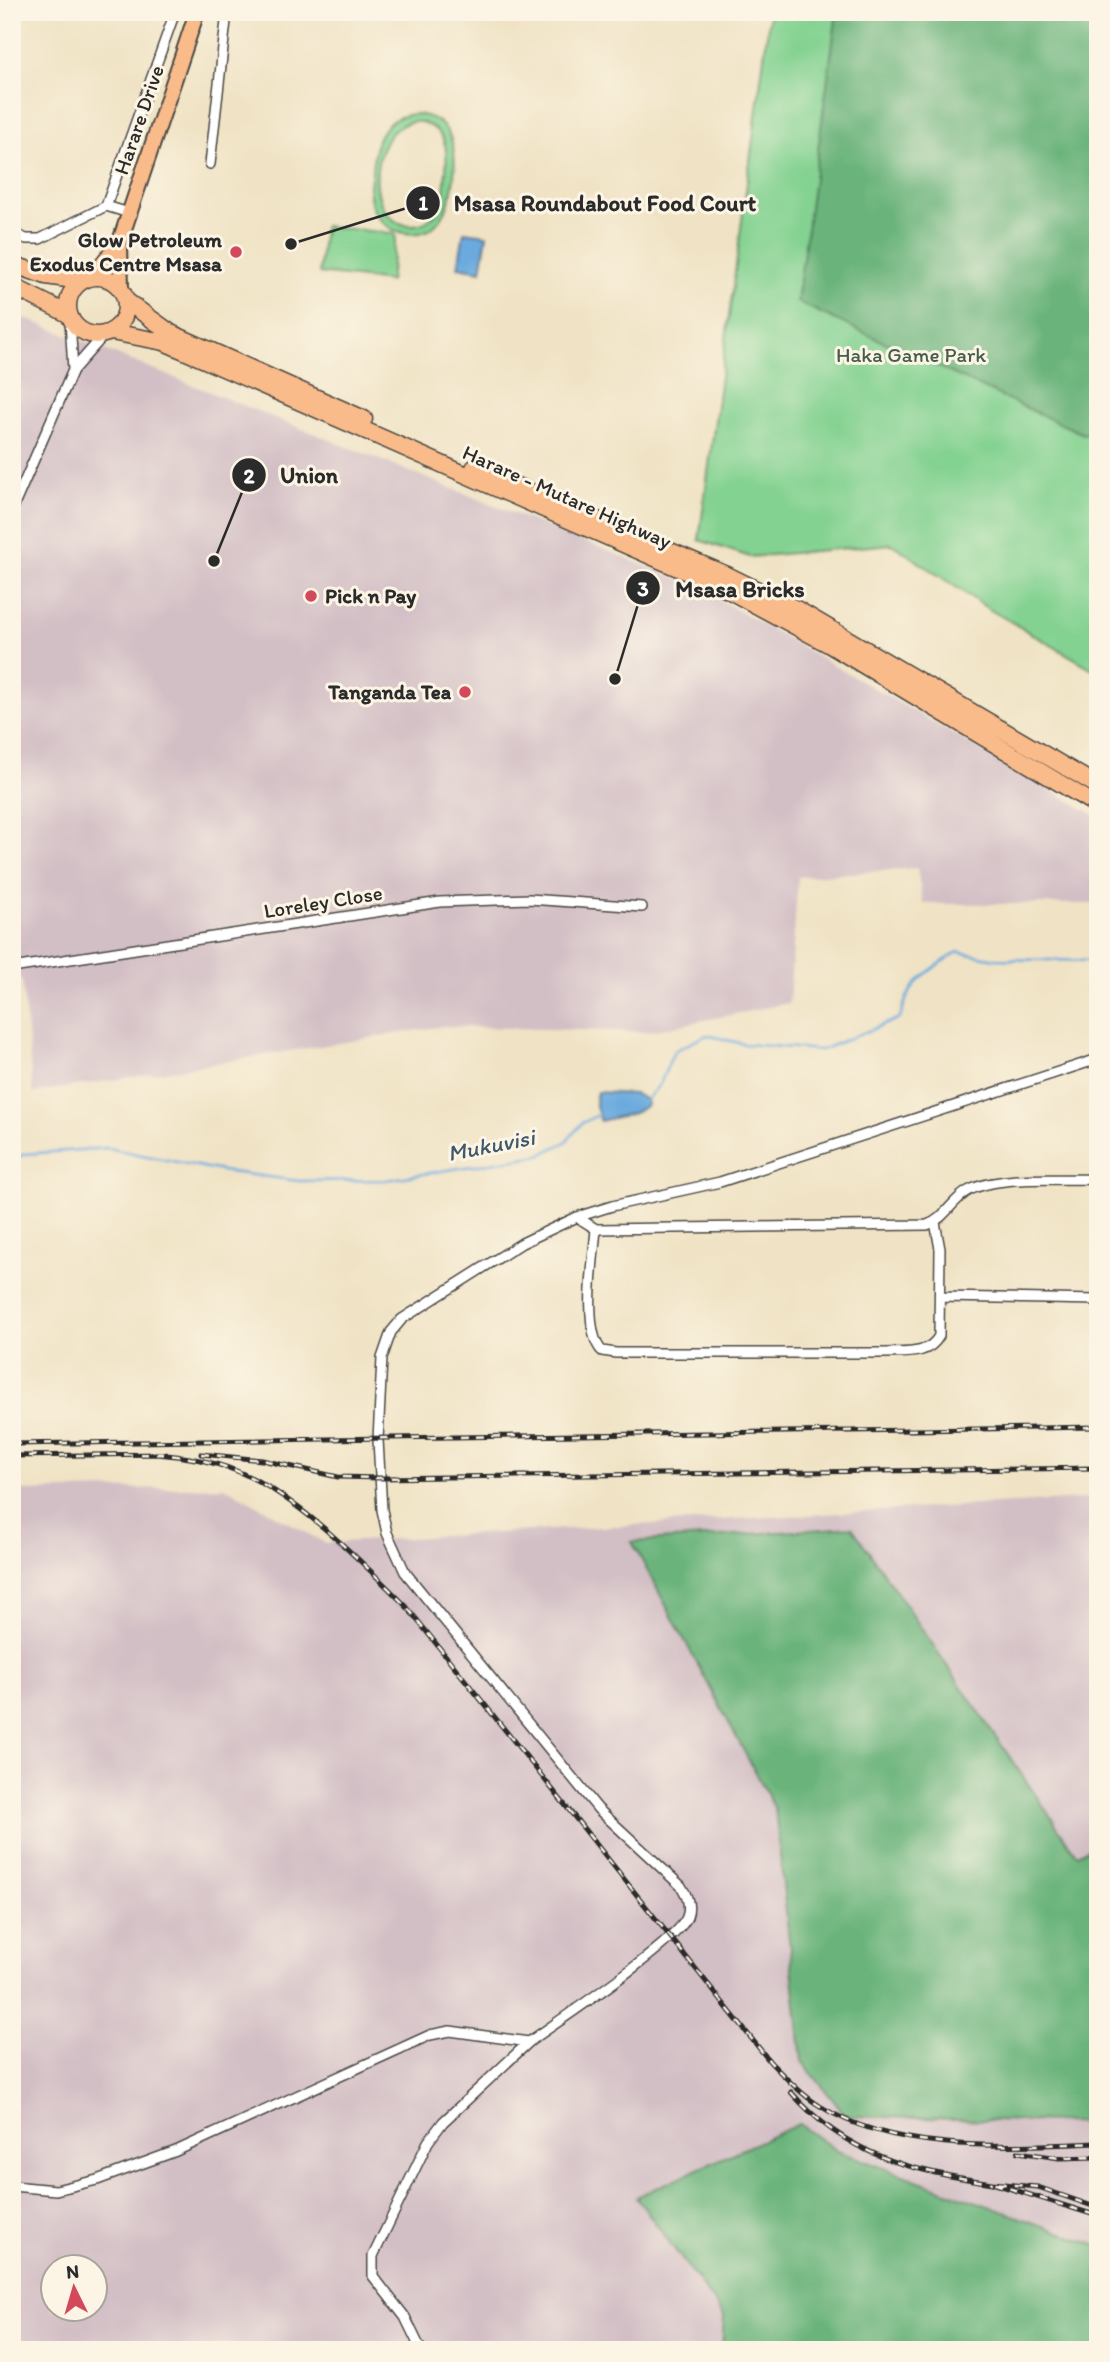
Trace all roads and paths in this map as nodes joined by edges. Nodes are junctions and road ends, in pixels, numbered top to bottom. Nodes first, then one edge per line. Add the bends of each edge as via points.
1 (175, 12) edge
2 (197, 12) edge
3 (227, 12) edge
4 (210, 164) dead end
5 (106, 206) junction
6 (129, 214) junction
7 (12, 232) edge
8 (120, 242) junction
9 (12, 264) edge
10 (87, 279) junction
11 (12, 286) edge
12 (123, 295) junction
13 (69, 317) junction
14 (108, 333) junction
15 (73, 370) junction
16 (12, 510) edge
17 (1098, 786) edge
18 (1098, 806) edge
19 (642, 906) dead end
20 (12, 968) edge
21 (1098, 1059) edge
22 (1098, 1179) edge
23 (578, 1217) junction
24 (935, 1222) junction
25 (596, 1229) junction
26 (942, 1297) junction
27 (1098, 1300) edge
28 (529, 2042) junction
29 (12, 2186) edge
30 (421, 2350) edge

1 - 5 street, Harare Drive
2 - 6 main road, Harare Drive
3 - 4 street
5 - 6 street
5 - 7 street via 40,239
6 - 8 main road, Harare Drive
8 - 10 main road, Harare Drive
8 - 12 main road, Harare Drive
9 - 10 highway via 46,276
10 - 12 highway via 111,281
10 - 13 highway via 69,295
11 - 13 highway
12 - 14 highway via 125,315
12 - 17 highway, Harare - Mutare Highway via 171,333 787,605
13 - 14 highway via 85,333
13 - 15 street
14 - 15 street
14 - 18 highway, Harare - Mutare Highway via 164,342 728,590 830,645
15 - 16 street
19 - 20 street, Loreley Close via 515,898 440,902
21 - 23 street via 720,1182
22 - 24 street via 979,1186 960,1196
23 - 25 street
23 - 28 street via 491,1261 402,1319 391,1332 382,1358 378,1440 382,1510 390,1542 405,1572 598,1809 681,1886 689,1903 684,1924 670,1937
24 - 25 street via 916,1226
24 - 26 street
25 - 26 street via 591,1307 597,1346 607,1353 916,1351 933,1346 939,1336
26 - 27 street
28 - 29 street via 450,2031 430,2035 176,2151 97,2180 56,2190
28 - 30 street via 435,2132 373,2256 373,2276 405,2317

